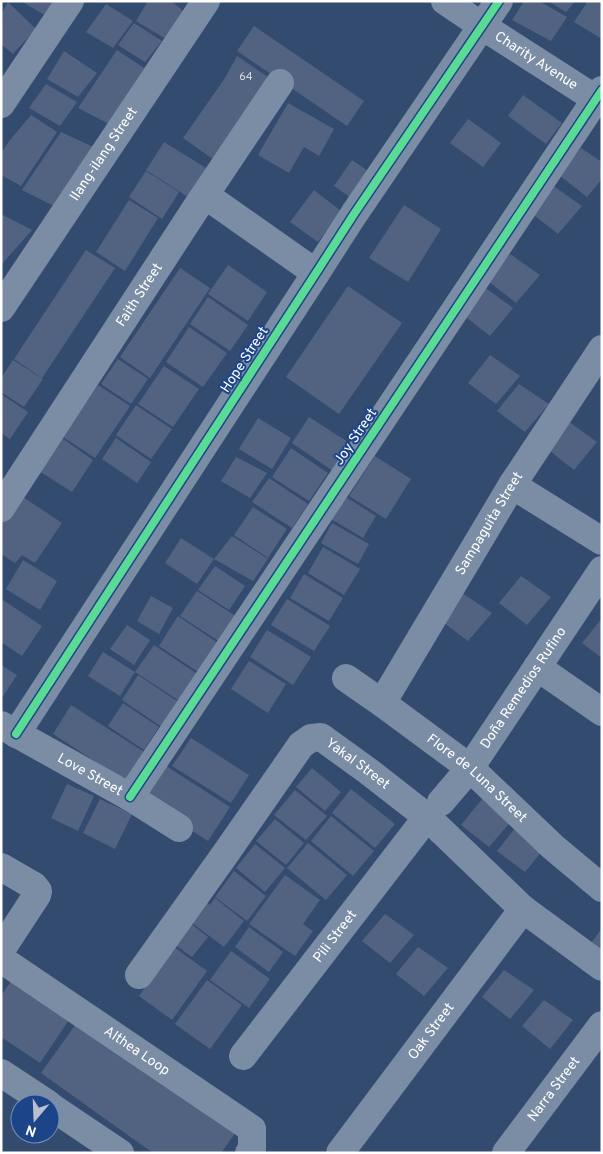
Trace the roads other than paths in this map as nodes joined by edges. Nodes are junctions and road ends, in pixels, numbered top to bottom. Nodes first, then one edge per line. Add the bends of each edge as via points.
1 (70, 1) edge
2 (206, 1) edge
3 (445, 1) edge
4 (499, 1) edge
5 (482, 26) junction
6 (280, 83) dead end
7 (600, 98) edge
8 (1, 104) edge
9 (205, 195) junction
10 (316, 273) junction
11 (1, 308) edge
12 (602, 349) edge
13 (512, 485) junction
14 (1, 508) edge
15 (602, 541) edge
16 (602, 570) edge
17 (537, 667) junction
18 (346, 678) dead end
19 (382, 703) junction
20 (602, 712) edge
21 (9, 730) edge
22 (470, 768) junction
23 (130, 797) junction
24 (434, 809) junction
25 (178, 828) dead end
26 (1, 866) edge
27 (602, 888) edge
28 (523, 909) junction
29 (1, 950) edge
30 (1, 959) edge
31 (602, 967) edge
32 (139, 975) dead end
33 (602, 1025) edge
34 (243, 1056) dead end
35 (1, 1072) edge
36 (33, 1094) edge
37 (60, 1112) edge
38 (120, 1153) edge
39 (249, 1153) edge
40 (340, 1153) edge
41 (506, 1153) edge

1 - 8 street
2 - 11 street, Ilang-ilang Street
3 - 5 street, Charity Avenue
4 - 5 street, Hope Street
5 - 7 street, Charity Avenue
5 - 10 street, Hope Street
6 - 9 street, Faith Street
7 - 23 street, Joy Street
9 - 10 street
9 - 14 street, Faith Street
10 - 21 street, Hope Street
12 - 13 street, Sampaguita Street
13 - 15 street
13 - 19 street, Sampaguita Street
16 - 17 street, Doña Remedios Rufino
17 - 20 street
17 - 22 street, Doña Remedios Rufino
18 - 19 street, Flore de Luna Street
19 - 22 street, Flore de Luna Street
21 - 23 street, Love Street
22 - 24 street, Doña Remedios Rufino
22 - 27 street, Flore de Luna Street via 553,847
23 - 25 street, Love Street
24 - 28 street, Yakal Street
24 - 32 street, Yakal Street via 368,771 322,737 311,738 302,745
24 - 34 street, Pili Street
26 - 29 street via 38,891
28 - 31 street, Yakal Street
28 - 40 street, Oak Street
30 - 39 street, Althea Loop via 252,1128 252,1149
33 - 41 street, Narra Street
35 - 36 street
37 - 38 street

